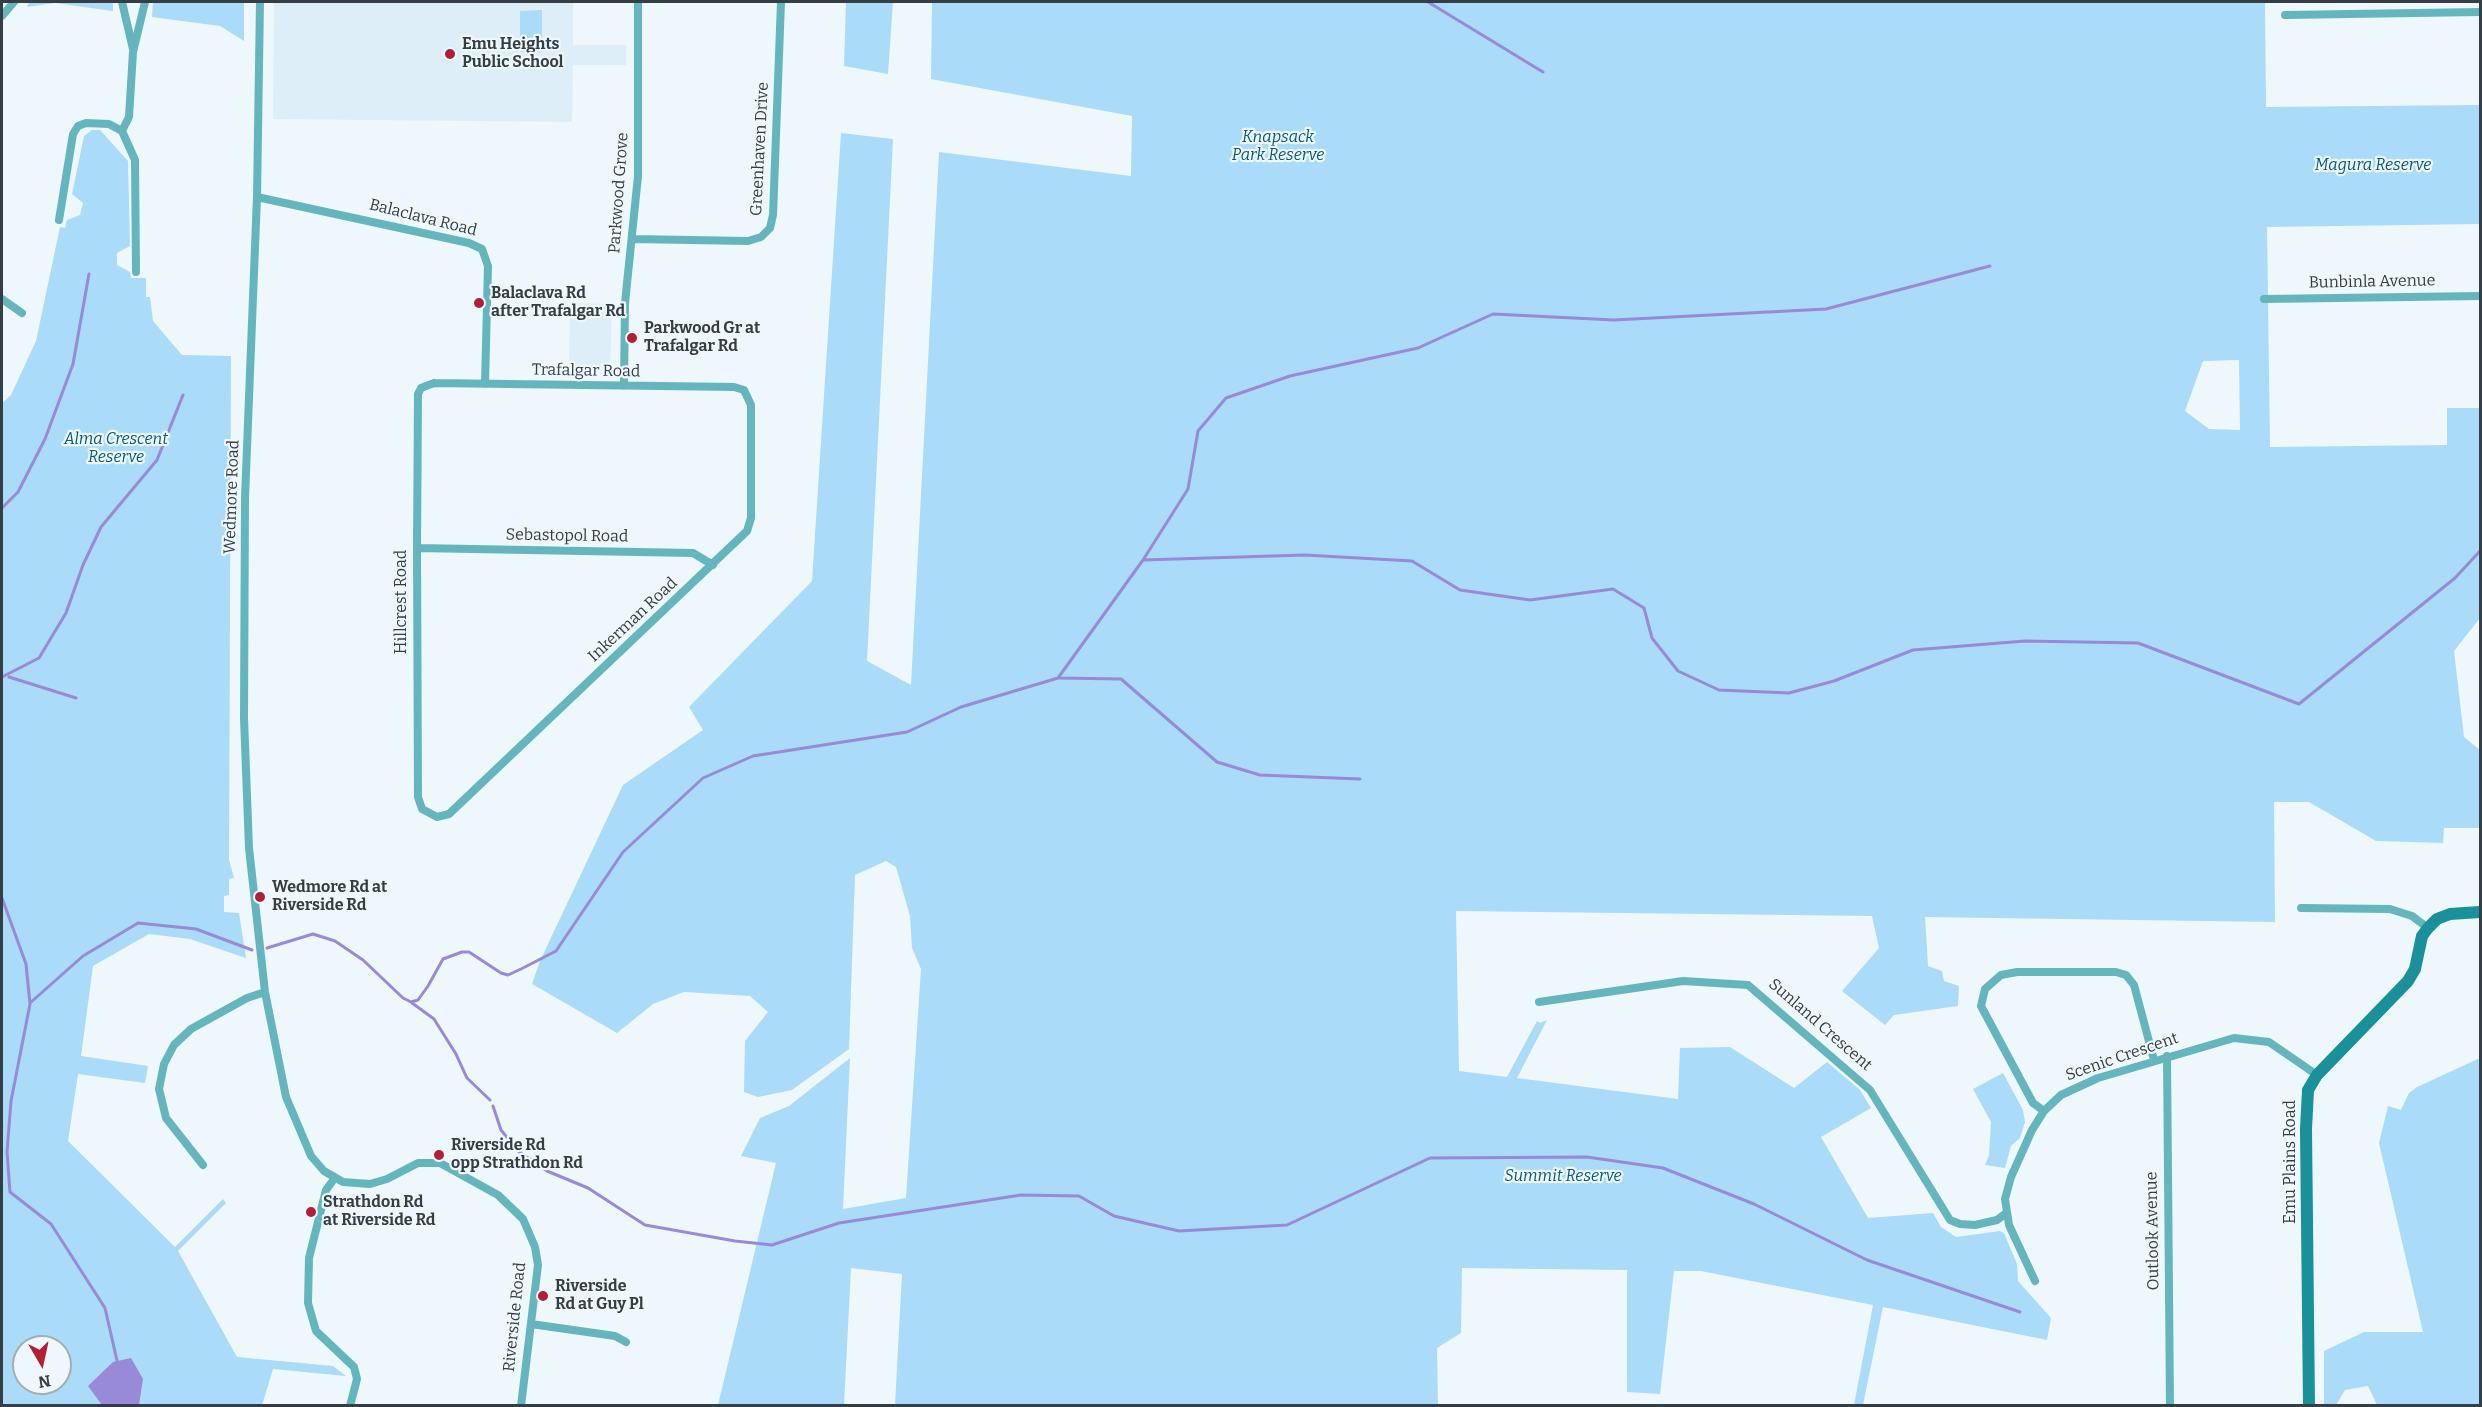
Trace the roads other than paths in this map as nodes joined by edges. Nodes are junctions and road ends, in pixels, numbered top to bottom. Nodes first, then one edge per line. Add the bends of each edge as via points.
1 (14, 2) edge
2 (122, 2) edge
3 (145, 2) edge
4 (260, 2) edge
5 (638, 2) edge
6 (781, 2) edge
7 (2481, 12) edge
8 (2285, 15) dead end
9 (2, 16) edge
10 (134, 52) junction
11 (122, 131) junction
12 (257, 197) junction
13 (59, 220) dead end
14 (632, 239) junction
15 (136, 272) dead end
16 (2481, 296) edge
17 (2, 299) edge
18 (2264, 299) dead end
19 (22, 313) dead end
20 (485, 384) junction
21 (424, 386) joint
22 (624, 386) junction
23 (746, 392) joint
24 (417, 548) junction
25 (713, 565) junction
26 (431, 816) joint
27 (2301, 908) dead end
28 (2481, 912) edge
29 (2428, 928) junction
30 (265, 992) junction
31 (1539, 1002) dead end
32 (2167, 1056) junction
33 (2154, 1060) junction
34 (2317, 1075) junction
35 (2044, 1111) junction
36 (203, 1165) dead end
37 (334, 1179) junction
38 (2005, 1214) junction
39 (2035, 1281) dead end
40 (531, 1324) junction
41 (626, 1342) dead end
42 (350, 1406) edge
43 (521, 1406) edge
44 (2170, 1406) edge
45 (2309, 1406) edge

1 - 9 street
2 - 10 street
3 - 10 street
4 - 12 street, Wedmore Road
5 - 14 street, Parkwood Grove via 638,176
6 - 14 street, Greenhaven Drive via 770,228 761,237 748,241
7 - 8 street
10 - 11 street via 129,117
11 - 13 street via 110,124 78,126
11 - 15 street via 135,160
12 - 20 street, Balaclava Road via 482,249 488,266
12 - 30 street, Wedmore Road via 245,498 244,718 249,848
14 - 22 street, Parkwood Grove via 625,303
16 - 18 street, Bunbinla Avenue
17 - 19 street
20 - 21 street, Trafalgar Road
20 - 22 street, Trafalgar Road
21 - 24 street, Hillcrest Road via 418,394
22 - 23 street, Trafalgar Road via 734,387
23 - 25 street, Inkerman Road via 751,405 750,525
24 - 25 street, Sebastopol Road via 693,553
24 - 26 street, Hillcrest Road via 418,797 422,809
25 - 26 street, Inkerman Road via 449,814
27 - 29 street via 2390,909 2412,916
28 - 29 street via 2450,914
29 - 34 street, Emu Plains Road via 2408,981
30 - 36 street via 191,1029 174,1045 164,1064 159,1089 166,1118
30 - 37 street via 286,1097 311,1156
31 - 38 street, Sunland Crescent via 1683,981 1748,985 1870,1090 1950,1220 1975,1226
32 - 33 street, Scenic Crescent
32 - 34 street, Scenic Crescent via 2234,1038 2257,1039 2277,1046
32 - 44 street, Outlook Avenue
33 - 35 street, Scenic Crescent via 2073,1088
33 - 35 street via 2134,985 2126,975 2001,975 1985,989 1981,1006 2033,1103
34 - 45 street, Emu Plains Road via 2306,1102
35 - 38 street, Scenic Crescent via 2011,1177
37 - 40 street, Riverside Road via 351,1184 378,1183 418,1163 440,1163 509,1203 523,1219 535,1247 538,1265
37 - 42 street via 326,1190 309,1258 308,1303 316,1331 354,1367 357,1379
38 - 39 street, Scenic Crescent
40 - 41 street via 615,1336
40 - 43 street, Riverside Road

